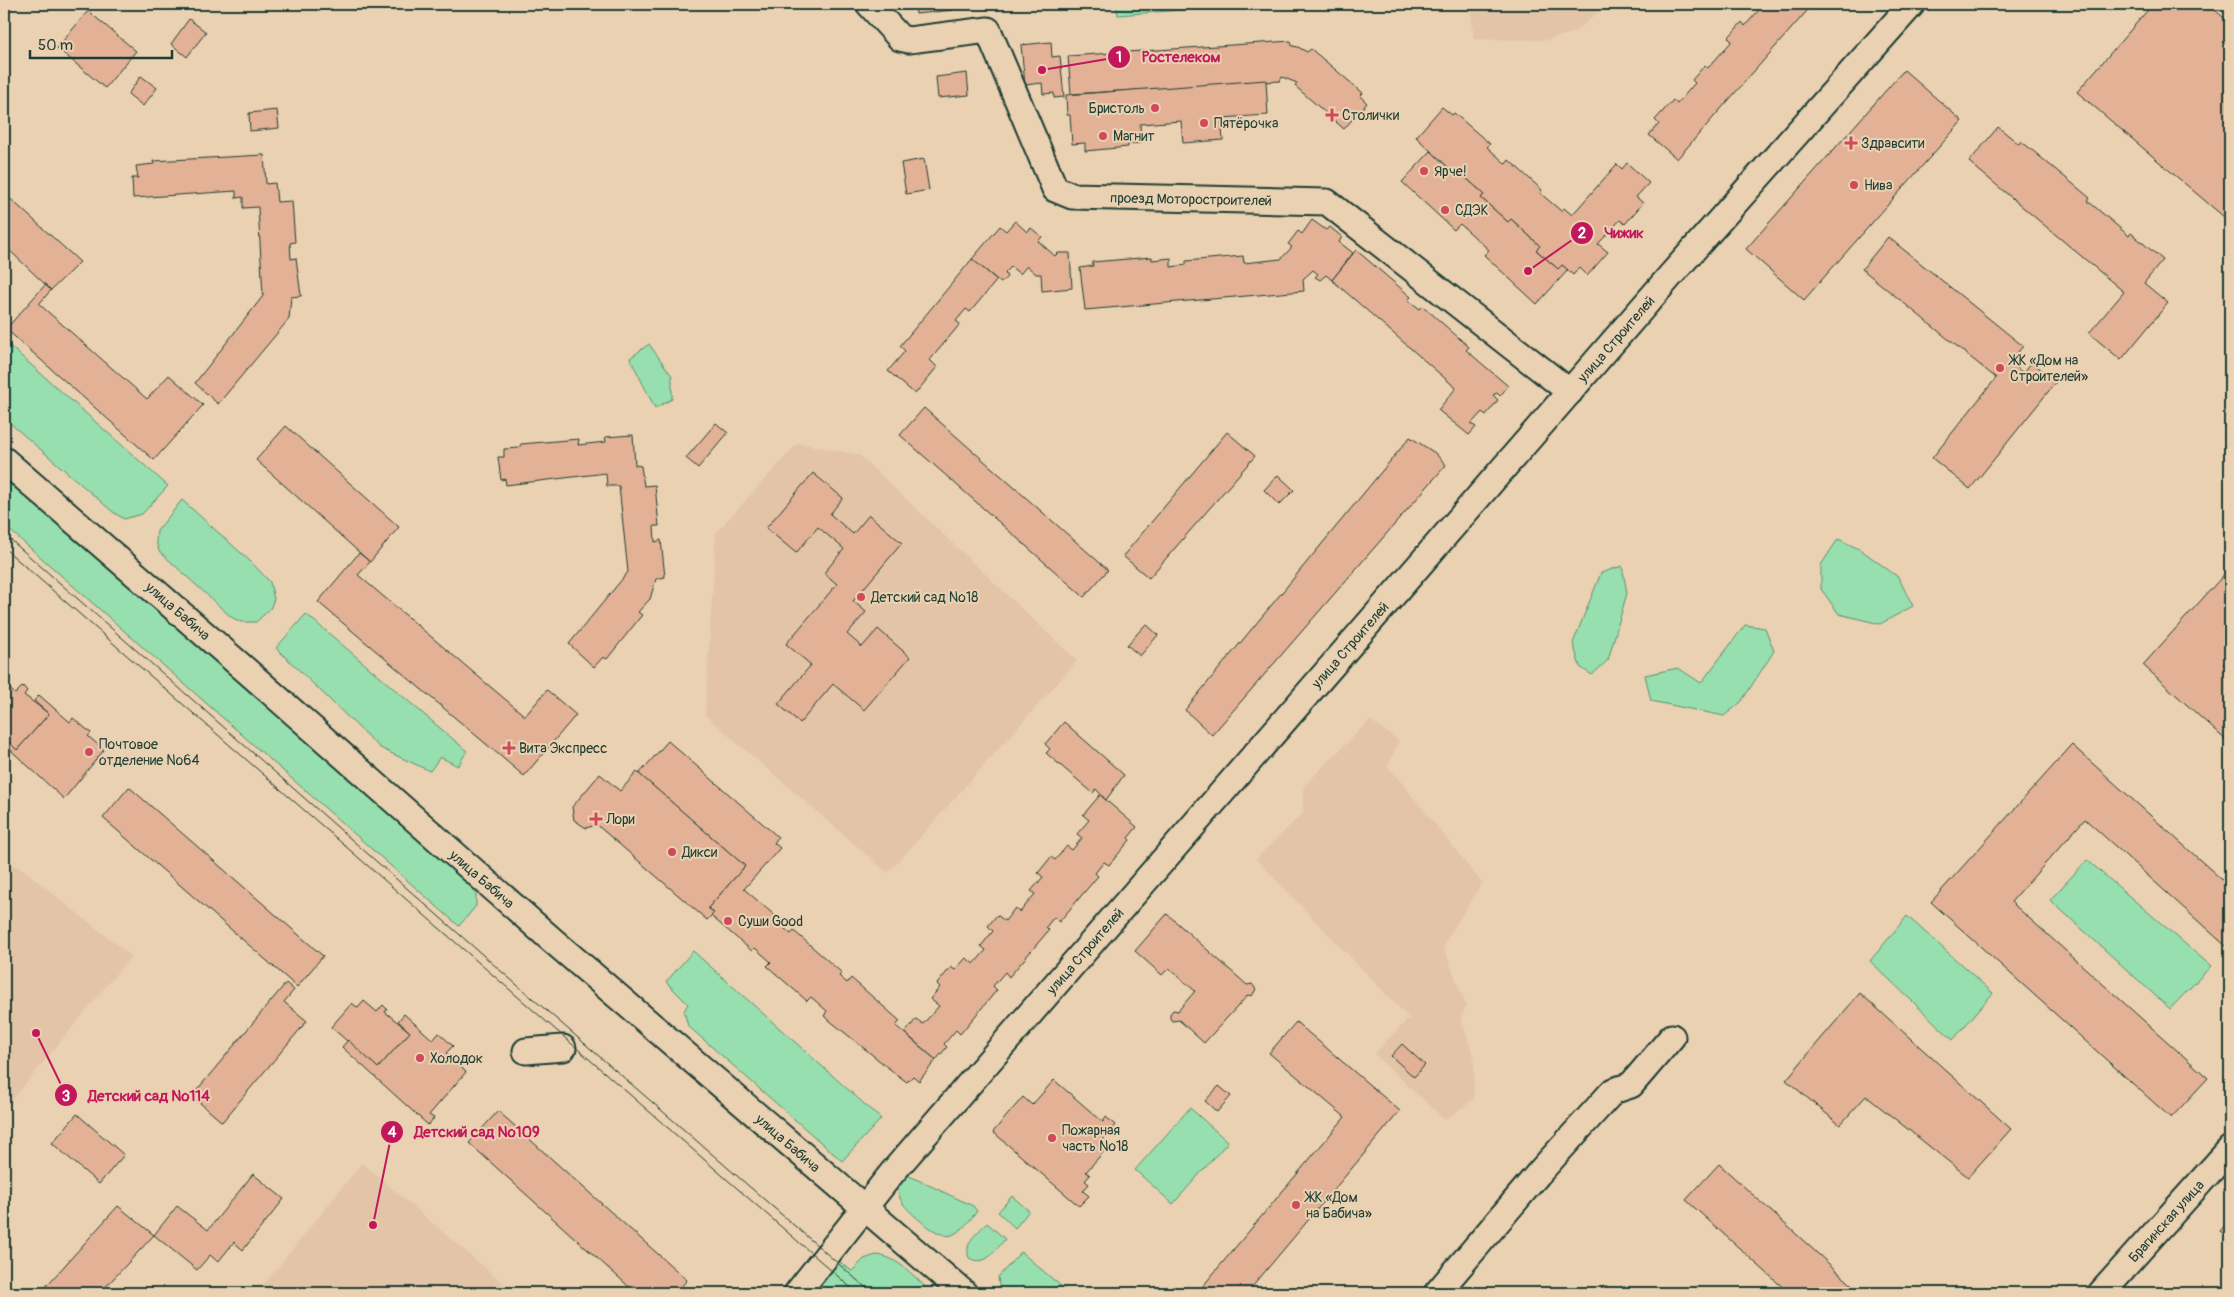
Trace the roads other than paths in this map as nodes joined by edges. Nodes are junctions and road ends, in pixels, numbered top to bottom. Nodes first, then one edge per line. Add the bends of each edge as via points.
1 (869, 4) edge
2 (1912, 4) edge
3 (1570, 392) junction
4 (4, 460) edge
5 (1672, 1037) dead end
6 (563, 1048) dead end
7 (526, 1051) dead end
8 (2230, 1149) edge
9 (864, 1209) junction
10 (797, 1293) edge
11 (964, 1293) edge
12 (1437, 1293) edge
13 (2102, 1293) edge

1 - 3 street, проезд Моторостроителей via 900,38 909,40 988,30 1055,189 1072,196 1327,202
2 - 3 street, улица Строителей
3 - 9 street, улица Строителей
4 - 9 street, улица Бабича
5 - 12 street via 1631,1085 1613,1091
6 - 7 street
8 - 13 street, Брагинская улица
9 - 10 street, улица Строителей
9 - 11 street, улица Бабича

